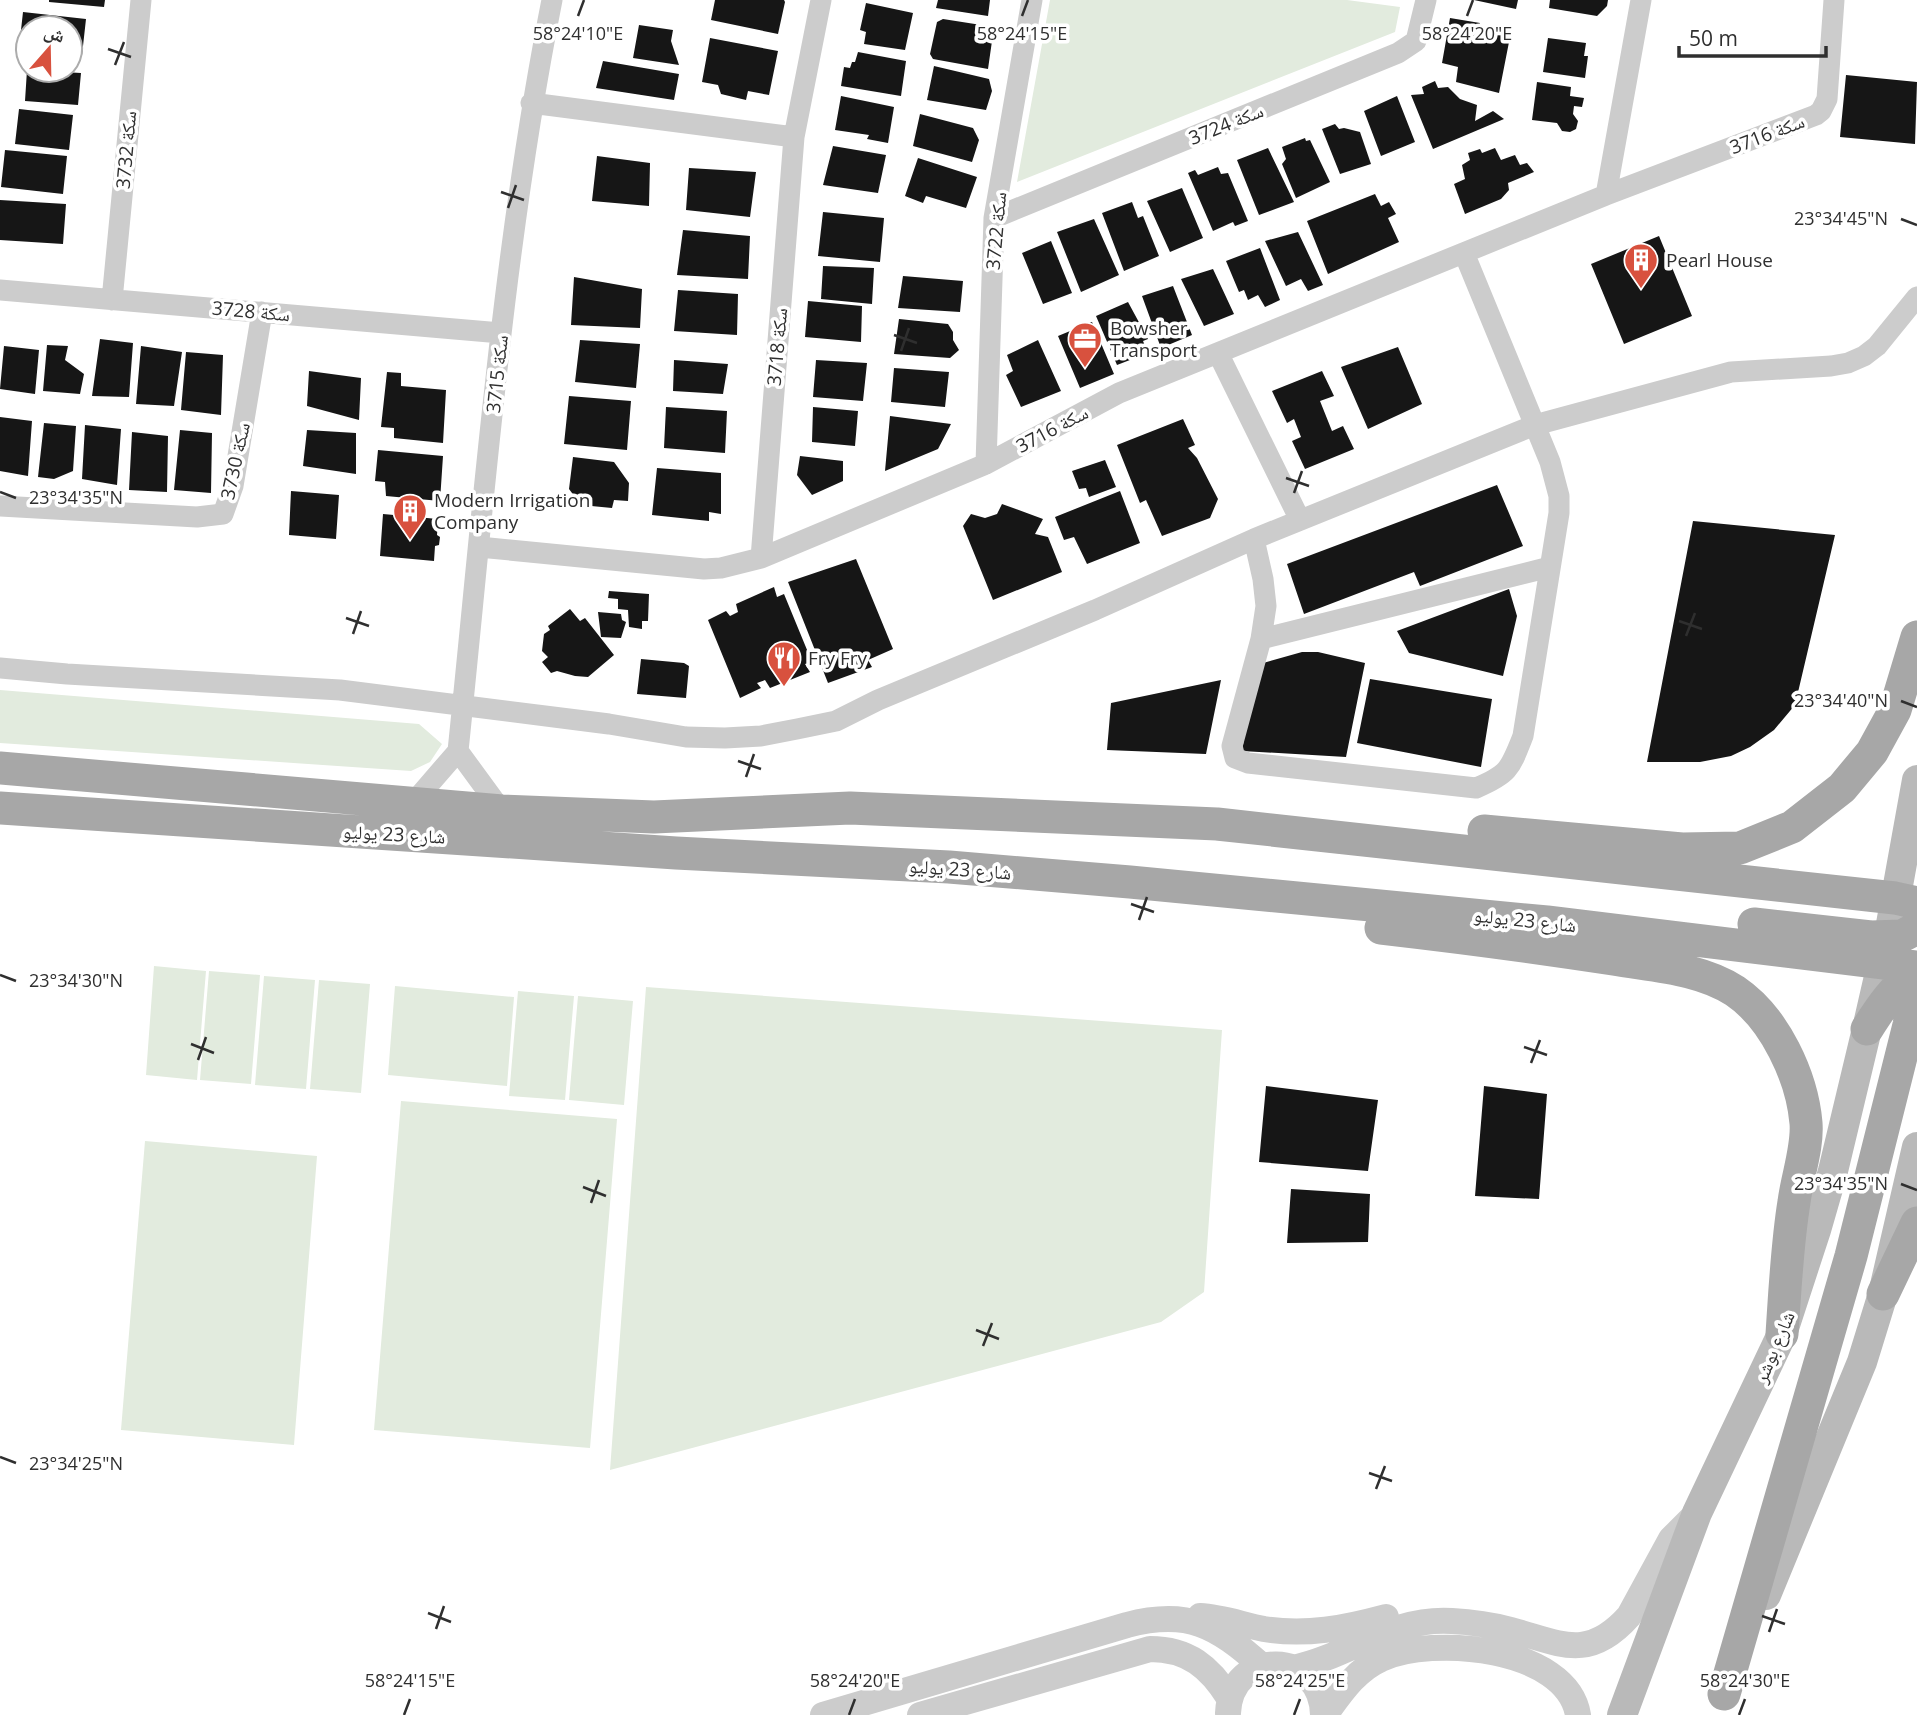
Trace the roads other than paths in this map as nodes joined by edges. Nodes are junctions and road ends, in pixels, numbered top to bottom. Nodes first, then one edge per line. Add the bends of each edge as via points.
1 (141, 0) edge
2 (552, 0) edge
3 (821, 0) edge
4 (1032, 0) edge
5 (1426, 0) edge
6 (1641, 0) edge
7 (1834, 0) edge
8 (531, 103) junction
9 (794, 137) junction
10 (1606, 195) junction
11 (994, 218) junction
12 (1464, 253) junction
13 (0, 290) edge
14 (1917, 297) edge
15 (112, 300) junction
16 (262, 312) junction
17 (501, 333) junction
18 (1218, 353) junction
19 (1535, 425) junction
20 (986, 464) junction
21 (0, 506) edge
22 (1300, 520) junction
23 (1254, 539) junction
24 (480, 547) junction
25 (761, 558) junction
26 (1550, 567) junction
27 (1917, 637) edge
28 (1261, 639) junction
29 (0, 668) edge
30 (463, 705) junction
31 (458, 751) junction
32 (0, 768) edge
33 (1917, 780) edge
34 (413, 803) junction
35 (0, 808) edge
36 (502, 811) junction
37 (1217, 824) junction
38 (949, 867) junction
39 (1901, 931) edge
40 (1917, 968) edge
41 (1917, 984) edge
42 (1867, 1029) junction
43 (1917, 1147) edge
44 (1917, 1223) edge
45 (1883, 1294) junction
46 (1782, 1334) junction
47 (1697, 1513) junction
48 (1185, 1619) junction
49 (1467, 1622) junction
50 (1262, 1666) junction
51 (1293, 1668) junction
52 (1721, 1705) edge
53 (1229, 1707) edge
54 (823, 1715) edge
55 (920, 1715) edge
56 (1324, 1715) edge
57 (1578, 1715) edge
58 (1622, 1715) edge

1 - 15 street, سكة 3732
2 - 8 street, سكة 3715
3 - 9 street, سكة 3718
4 - 11 street, سكة 3722
5 - 11 street, سكة 3724 via 1416,41 1398,53
6 - 10 street
7 - 10 street, سكة 3716 via 1827,99 1821,111
8 - 9 street
8 - 17 street, سكة 3715
9 - 25 street, سكة 3718
10 - 12 street, سكة 3716
11 - 20 street, سكة 3722
12 - 18 street, سكة 3716
12 - 19 street
13 - 15 street, سكة 3728
14 - 19 street via 1877,346 1848,363 1731,372
15 - 16 street, سكة 3728
16 - 17 street, سكة 3728
16 - 21 street, سكة 3730 via 233,486 223,514 197,517
17 - 24 street, سكة 3715
18 - 20 street, سكة 3716 via 1119,393
18 - 22 street
19 - 22 street
19 - 26 street via 1559,496
20 - 25 street, سكة 3716
22 - 23 street
23 - 28 street via 1266,606
23 - 30 street via 836,721 749,737 686,737
24 - 25 street, سكة 3716 via 704,569
24 - 30 street, سكة 3715
26 - 28 street
26 - 28 street via 1523,736 1512,763 1499,779 1476,788 1235,758 1232,746
27 - 37 main road via 1895,710 1872,752 1842,788 1792,827 1740,848 1682,849 1351,819
29 - 30 street via 340,690
30 - 31 street, سكة 3715
31 - 34 street
31 - 36 street
32 - 34 main road, شارع 23 يوليو
33 - 39 main road, شارع بوشر
34 - 36 main road, شارع 23 يوليو
35 - 38 main road, شارع 23 يوليو
36 - 37 main road, شارع 23 يوليو via 654,817 850,808
37 - 39 main road, شارع 23 يوليو via 1819,891
38 - 39 main road, شارع 23 يوليو via 1521,919
38 - 46 main road via 1185,905 1533,946 1672,969 1711,978 1737,992 1771,1027 1794,1069 1803,1100 1806,1127 1788,1239
39 - 40 main road, شارع 23 يوليو
39 - 42 main road, شارع بوشر
40 - 42 main road via 1885,1000
41 - 52 main road via 1852,1256
42 - 46 main road, شارع بوشر via 1833,1171
43 - 45 main road
44 - 45 main road
45 - 52 main road via 1862,1363
46 - 47 main road, شارع بوشر
47 - 49 street via 1671,1539 1629,1616 1596,1641 1555,1644
47 - 58 main road, شارع بوشر
48 - 49 street via 1212,1617 1263,1629 1308,1632 1411,1614
48 - 50 street via 1235,1643
48 - 54 street via 1126,1625
49 - 51 street via 1432,1621 1398,1627 1326,1659
50 - 51 street
50 - 53 street via 1242,1678
51 - 56 street via 1313,1682
53 - 55 street via 1216,1677 1197,1660 1175,1651 1150,1649
56 - 57 street via 1352,1679 1382,1658 1450,1647 1495,1653 1542,1669 1564,1685

